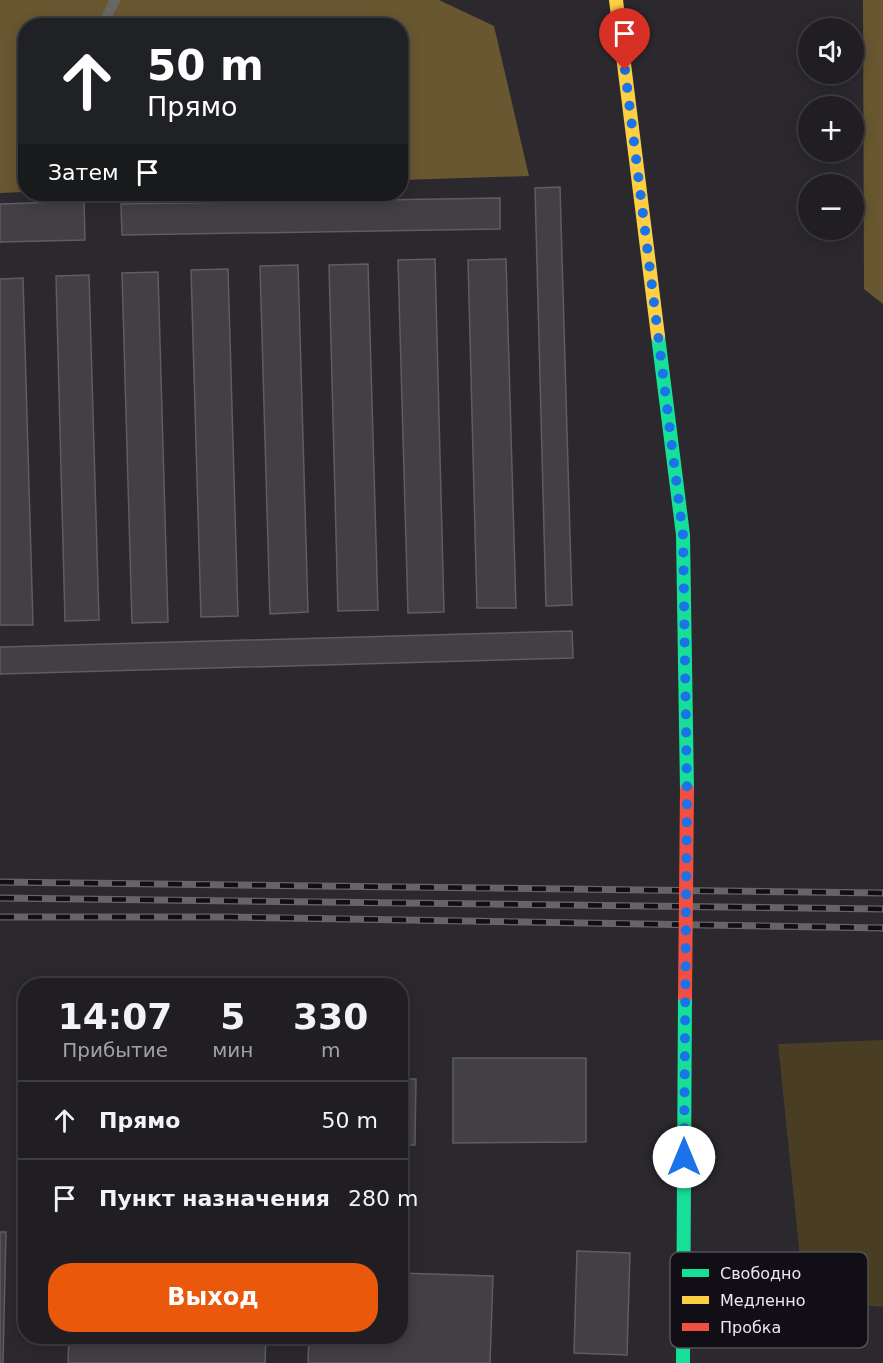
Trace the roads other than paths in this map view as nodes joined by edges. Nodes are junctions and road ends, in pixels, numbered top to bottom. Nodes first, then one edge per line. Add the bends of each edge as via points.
1 (115, 0) edge
2 (616, 0) edge
3 (106, 18) edge
4 (684, 1252) edge
5 (683, 1348) edge
6 (683, 1363) edge

1 - 3 lane
2 - 4 street, bridge via 683,535 687,790
5 - 6 street, bridge

